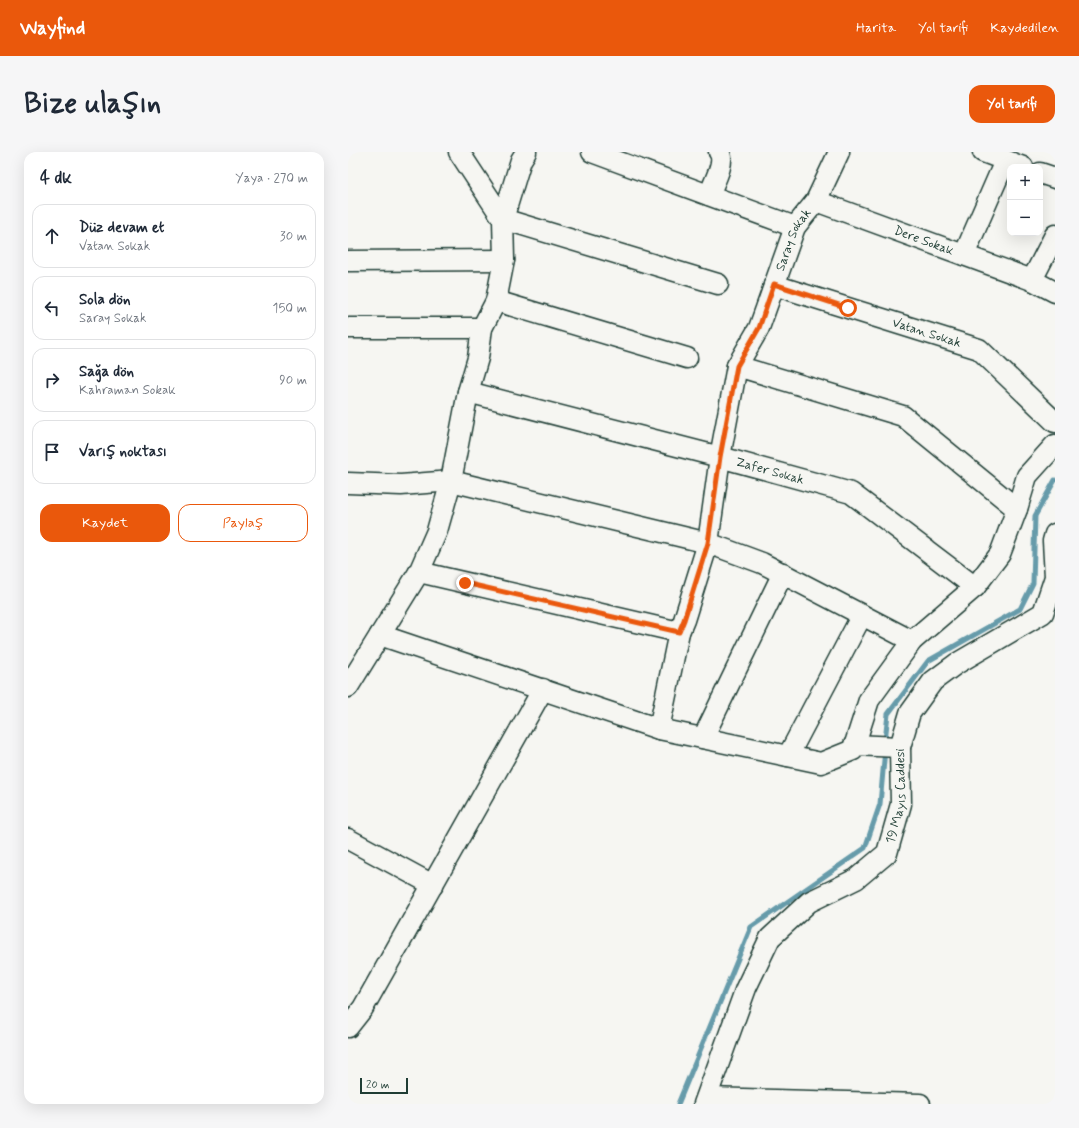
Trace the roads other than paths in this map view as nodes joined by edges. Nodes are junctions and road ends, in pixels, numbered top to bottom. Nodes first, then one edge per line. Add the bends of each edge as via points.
1 (459, 152) edge
2 (526, 152) edge
3 (592, 152) edge
4 (719, 152) edge
5 (839, 152) edge
6 (983, 152) edge
7 (1014, 164) edge
8 (1043, 174) edge
9 (1007, 177) edge
10 (1055, 178) edge
11 (709, 195) junction
12 (816, 201) junction
13 (503, 219) junction
14 (795, 227) junction
15 (1055, 235) edge
16 (964, 255) junction
17 (504, 260) junction
18 (348, 261) edge
19 (1032, 280) junction
20 (718, 284) dead end
21 (774, 284) junction
22 (1055, 292) edge
23 (496, 301) junction
24 (348, 328) edge
25 (482, 328) junction
26 (687, 358) dead end
27 (737, 366) junction
28 (468, 392) junction
29 (1055, 422) edge
30 (1055, 446) edge
31 (720, 457) junction
32 (451, 481) junction
33 (348, 483) edge
34 (1017, 509) junction
35 (1055, 534) edge
36 (708, 543) junction
37 (1055, 563) edge
38 (419, 572) junction
39 (783, 574) junction
40 (975, 587) junction
41 (862, 615) junction
42 (679, 632) junction
43 (380, 635) junction
44 (912, 641) junction
45 (348, 687) edge
46 (543, 689) junction
47 (659, 729) junction
48 (703, 738) junction
49 (854, 745) junction
50 (900, 747) junction
51 (788, 756) junction
52 (348, 839) edge
53 (433, 885) junction
54 (348, 1027) edge
55 (706, 1101) edge
56 (869, 1103) edge
57 (920, 1104) edge

1 - 13 street
2 - 13 street via 521,160
3 - 11 street
4 - 11 street via 722,155 722,164
5 - 12 street, Saray Sokak
6 - 7 street
8 - 10 street
9 - 16 street
11 - 14 street
12 - 14 street, Saray Sokak
12 - 16 street, Dere Sokak
13 - 17 street
13 - 20 street
14 - 21 street, Saray Sokak
15 - 19 street
16 - 19 street, Dere Sokak
17 - 18 street
17 - 23 street
19 - 22 street, Dere Sokak
21 - 27 street, Saray Sokak via 759,328
21 - 29 street, Vatan Sokak via 979,349
23 - 25 street
23 - 26 street
24 - 25 street
25 - 28 street via 478,358
27 - 31 street, Saray Sokak
27 - 34 street via 903,416
28 - 31 street, Zafer Sokak
28 - 32 street
30 - 34 street via 1027,476
31 - 36 street, Saray Sokak
31 - 40 street, Zafer Sokak via 851,493
32 - 33 street via 401,485
32 - 36 street
32 - 38 street via 437,531
34 - 40 street via 1000,554
35 - 37 street, 19 Mayıs Caddesi
36 - 39 street via 762,563
36 - 42 street, Saray Sokak
37 - 50 street, 19 Mayıs Caddesi via 1055,577 1043,613 956,664 933,681 910,713
38 - 42 street
38 - 43 street
39 - 41 street
39 - 48 street
40 - 44 street
41 - 44 street
41 - 51 street
42 - 47 street, Saray Sokak
43 - 45 street
43 - 46 street
44 - 49 street via 870,700
46 - 47 street
46 - 53 street
47 - 48 street
48 - 51 street
49 - 50 street
49 - 51 street via 853,750 821,763
50 - 55 street, 19 Mayıs Caddesi via 901,804 887,852 856,879 809,902 770,938 746,988
52 - 53 street
53 - 54 street via 363,1008
55 - 56 street
56 - 57 street

